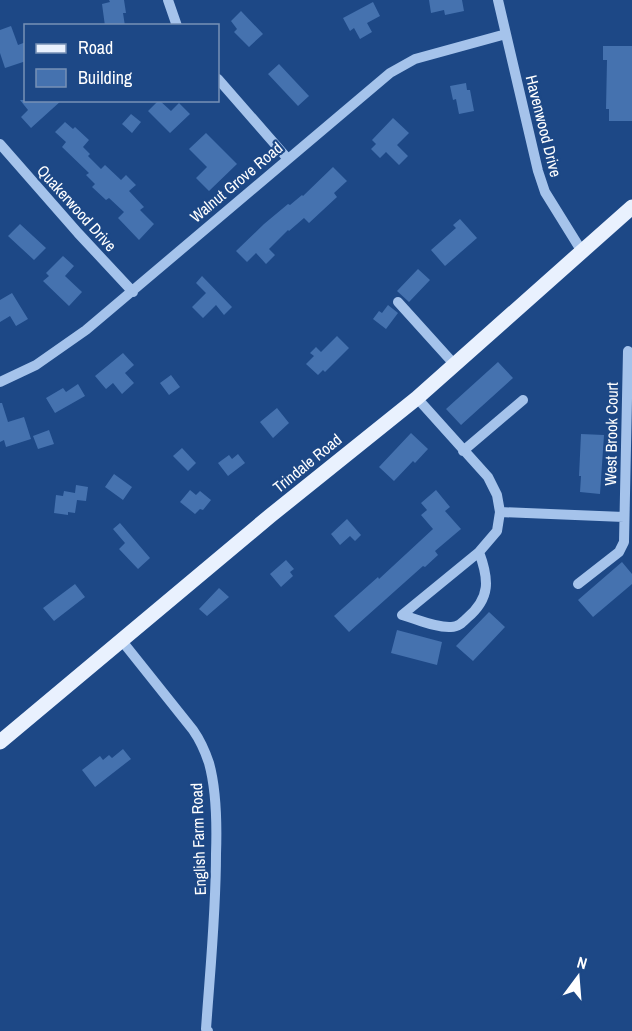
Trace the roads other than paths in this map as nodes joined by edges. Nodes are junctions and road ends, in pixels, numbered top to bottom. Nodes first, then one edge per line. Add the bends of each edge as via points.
1 (168, 0) edge
2 (498, 0) edge
3 (176, 24) edge
4 (506, 34) junction
5 (219, 80) edge
6 (0, 144) edge
7 (287, 158) junction
8 (632, 207) edge
9 (581, 250) junction
10 (133, 292) junction
11 (398, 302) dead end
12 (628, 351) dead end
13 (454, 364) junction
14 (0, 382) edge
15 (417, 398) junction
16 (523, 400) dead end
17 (464, 451) junction
18 (500, 512) junction
19 (624, 518) junction
20 (479, 552) junction
21 (578, 584) dead end
22 (122, 641) junction
23 (0, 742) edge
24 (207, 1030) edge

1 - 3 street
2 - 4 street, Havenwood Drive
4 - 7 street, Walnut Grove Road via 433,53 390,72
4 - 9 street, Havenwood Drive via 543,185
5 - 7 street
6 - 10 street, Quakerwood Drive
7 - 10 street, Walnut Grove Road
8 - 9 main road, Trindale Road
9 - 13 main road, Trindale Road
10 - 14 street, Walnut Grove Road via 43,360
11 - 13 street
12 - 19 street, West Brook Court
13 - 15 main road, Trindale Road
15 - 17 street
15 - 22 main road, Trindale Road
16 - 17 street
17 - 18 street via 488,477
18 - 19 street
18 - 20 street via 497,531
19 - 21 street, West Brook Court via 624,542 619,552
20 - 20 street via 470,559 402,615 457,626 480,606 485,595 485,568
22 - 23 main road, Trindale Road
22 - 24 street, English Farm Road via 177,706 203,746 209,764 215,801 216,873

